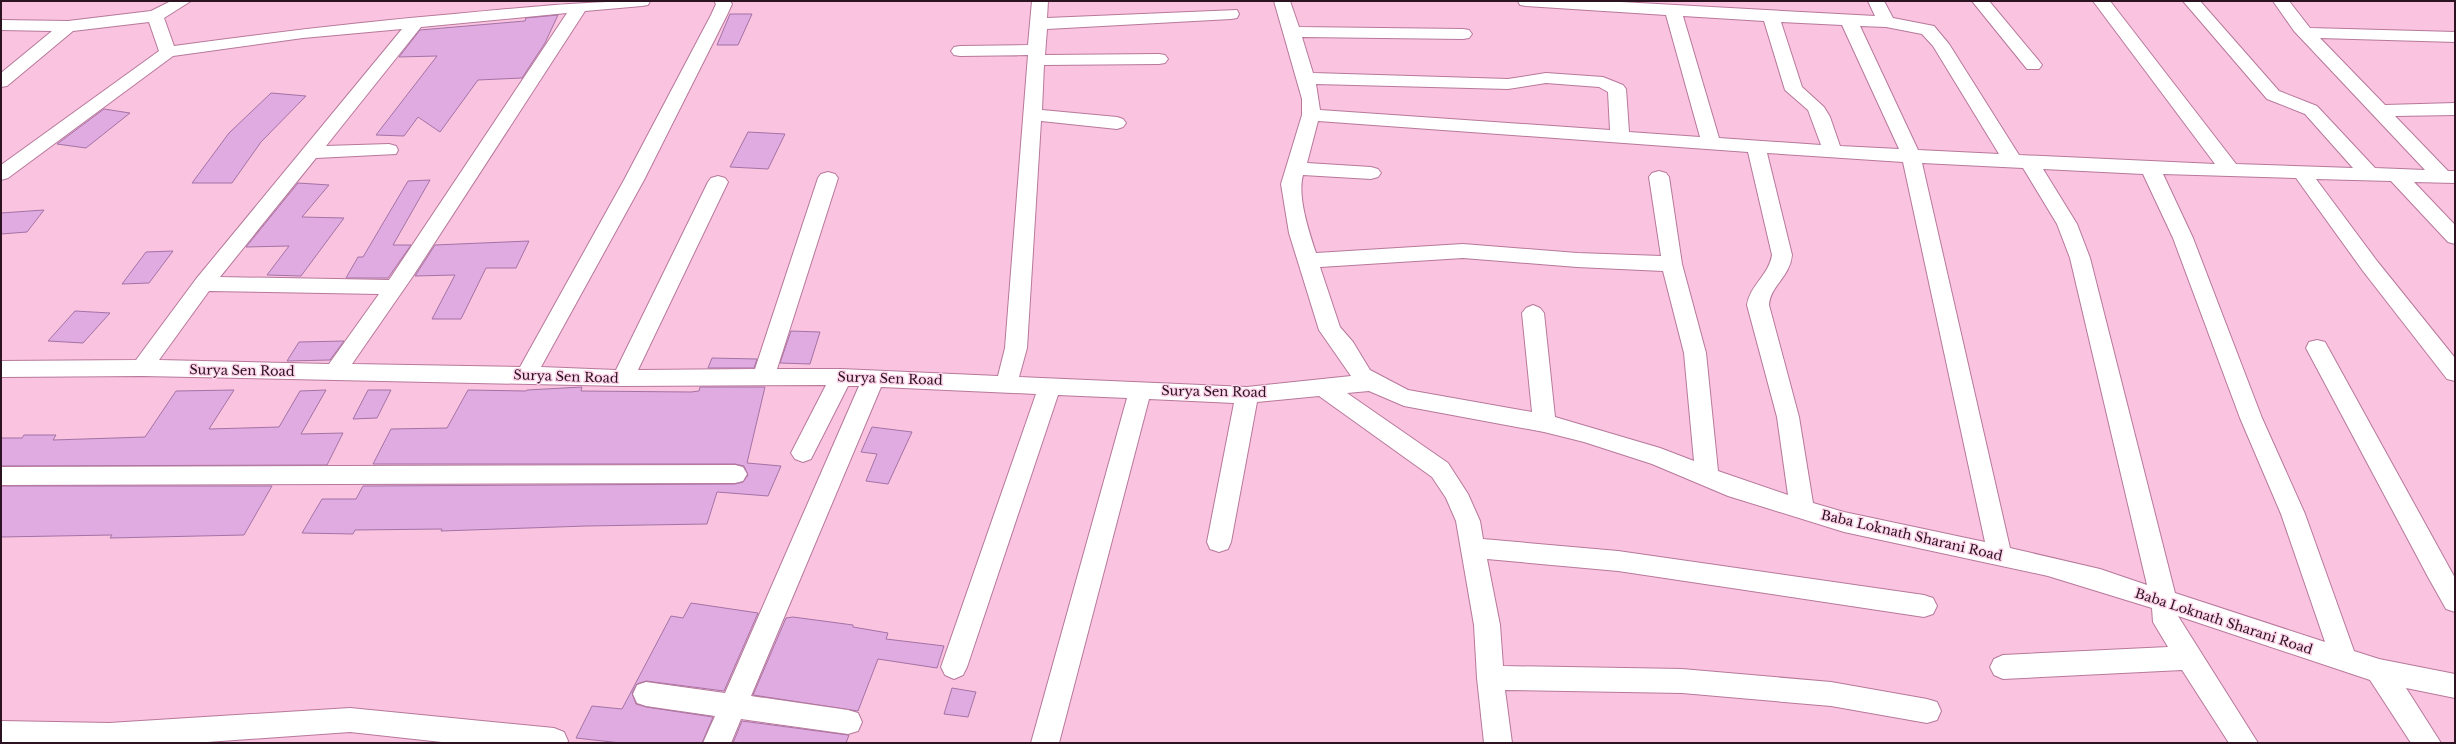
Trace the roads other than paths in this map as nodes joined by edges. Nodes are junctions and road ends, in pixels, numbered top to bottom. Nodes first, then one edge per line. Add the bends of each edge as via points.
1 (183, 1) edge
2 (642, 1) edge
3 (722, 1) edge
4 (1040, 1) edge
5 (1282, 1) edge
6 (1526, 1) edge
7 (1805, 1) edge
8 (1876, 1) edge
9 (1980, 1) edge
10 (2101, 1) edge
11 (2191, 1) edge
12 (2281, 1) edge
13 (1576, 3) edge
14 (1637, 5) edge
15 (579, 8) junction
16 (1750, 8) edge
17 (1673, 11) junction
18 (1231, 14) dead end
19 (155, 16) junction
20 (1771, 17) junction
21 (1812, 17) junction
22 (1848, 19) junction
23 (417, 21) junction
24 (1886, 22) junction
25 (1038, 24) junction
26 (1, 25) edge
27 (68, 26) junction
28 (1290, 32) junction
29 (2306, 33) junction
30 (1463, 34) dead end
31 (2455, 37) edge
32 (960, 51) dead end
33 (168, 52) junction
34 (1037, 55) junction
35 (1159, 60) dead end
36 (2033, 65) dead end
37 (1306, 78) junction
38 (1, 82) edge
39 (2455, 109) edge
40 (2380, 110) junction
41 (1031, 114) junction
42 (1311, 115) junction
43 (1117, 123) dead end
44 (1620, 136) junction
45 (1710, 144) junction
46 (1756, 146) junction
47 (389, 150) dead end
48 (309, 152) junction
49 (1832, 152) junction
50 (1911, 156) junction
51 (2021, 162) junction
52 (1295, 168) junction
53 (2150, 168) junction
54 (2230, 170) junction
55 (2301, 172) junction
56 (1371, 173) dead end
57 (1, 174) edge
58 (2368, 174) junction
59 (2396, 175) junction
60 (2448, 176) edge
61 (1659, 177) dead end
62 (828, 178) dead end
63 (718, 182) dead end
64 (2455, 237) edge
65 (1307, 261) junction
66 (1672, 264) junction
67 (204, 284) junction
68 (395, 287) junction
69 (1533, 313) dead end
70 (2317, 348) dead end
71 (142, 368) junction
72 (1, 369) edge
73 (335, 372) junction
74 (2455, 373) edge
75 (526, 375) junction
76 (764, 376) junction
77 (841, 377) junction
78 (623, 378) junction
79 (874, 378) junction
80 (1008, 382) junction
81 (1370, 382) junction
82 (1050, 385) junction
83 (1324, 388) junction
84 (1141, 390) junction
85 (1247, 394) junction
86 (1544, 423) junction
87 (803, 454) dead end
88 (735, 474) dead end
89 (1, 476) edge
90 (1707, 477) junction
91 (1802, 509) junction
92 (1219, 542) dead end
93 (1474, 548) junction
94 (2000, 556) junction
95 (2455, 601) edge
96 (2164, 602) junction
97 (1924, 606) dead end
98 (2189, 658) junction
99 (2344, 659) junction
100 (954, 667) dead end
101 (2003, 667) dead end
102 (2379, 671) junction
103 (1490, 678) junction
104 (2455, 686) edge
105 (646, 694) dead end
106 (732, 706) junction
107 (1927, 711) dead end
108 (848, 722) dead end
109 (1, 734) edge
110 (554, 741) dead end
111 (717, 743) edge
112 (1044, 743) edge
113 (1498, 743) edge
114 (2244, 743) edge
115 (2427, 743) edge

1 - 19 street
2 - 15 street
3 - 75 street via 724,4 719,15 634,180
4 - 25 street
5 - 28 street
6 - 13 street
7 - 21 street
8 - 24 street
9 - 36 street
10 - 54 street
11 - 58 street via 2273,95 2281,100 2304,105 2311,110
12 - 29 street
13 - 14 street
14 - 17 street
15 - 23 street
15 - 68 street
16 - 17 street
16 - 20 street
17 - 45 street
18 - 25 street
19 - 27 street
19 - 33 street
20 - 21 street
20 - 49 street via 1794,90 1815,107 1821,117
21 - 22 street
22 - 24 street
22 - 50 street
23 - 33 street via 302,33
23 - 48 street
24 - 51 street via 1928,30
25 - 34 street
26 - 27 street
27 - 38 street
28 - 30 street
28 - 37 street
29 - 31 street
29 - 40 street
32 - 34 street
33 - 57 street
34 - 35 street
34 - 41 street
37 - 42 street via 1311,99
37 - 44 street via 1508,84 1546,78 1603,82 1617,89
39 - 40 street
40 - 60 street
41 - 43 street
41 - 80 street via 1016,348
42 - 44 street
42 - 52 street
44 - 45 street
45 - 46 street
46 - 49 street
46 - 91 street via 1782,261 1782,267 1758,298 1758,305 1788,417
47 - 48 street
48 - 67 street
49 - 50 street
50 - 51 street
50 - 94 street
51 - 53 street
51 - 96 street via 2067,224 2080,258
52 - 56 street
52 - 65 street via 1291,184 1299,233
53 - 54 street
53 - 99 street via 2183,238 2251,418 2293,514
54 - 55 street
55 - 58 street
55 - 74 street via 2370,266
58 - 59 street
59 - 60 street
59 - 64 street
61 - 66 street
62 - 76 street
63 - 78 street
65 - 66 street via 1463,251
65 - 81 street via 1330,330 1345,348 1362,376
66 - 90 street via 1695,353
67 - 68 street
67 - 71 street
68 - 73 street
69 - 86 street
70 - 95 street
71 - 72 street, Surya Sen Road
71 - 73 street, Surya Sen Road
73 - 75 street, Surya Sen Road
75 - 78 street, Surya Sen Road
76 - 77 street, Surya Sen Road
76 - 78 street, Surya Sen Road
77 - 79 street, Surya Sen Road
77 - 87 street
79 - 80 street, Surya Sen Road
79 - 106 street
80 - 82 street, Surya Sen Road
81 - 83 street, Surya Sen Road
81 - 86 street, Baba Loknath Sharani Road via 1404,398
82 - 84 street, Surya Sen Road
82 - 100 street
83 - 85 street, Surya Sen Road
83 - 93 street via 1440,470 1456,494 1468,520
84 - 85 street, Surya Sen Road
84 - 112 street
85 - 92 street
86 - 90 street, Baba Loknath Sharani Road via 1660,457
88 - 89 street
90 - 91 street, Baba Loknath Sharani Road via 1736,490
91 - 94 street, Baba Loknath Sharani Road via 1844,522
93 - 97 street via 1618,561
93 - 103 street via 1487,625
94 - 96 street, Baba Loknath Sharani Road via 2100,580
96 - 98 street via 2166,622
96 - 99 street, Baba Loknath Sharani Road
98 - 101 street
98 - 114 street
99 - 102 street, Baba Loknath Sharani Road
102 - 104 street, Baba Loknath Sharani Road
102 - 115 street
103 - 107 street via 1682,681 1831,694
103 - 113 street
105 - 106 street
106 - 108 street
106 - 111 street
109 - 110 street via 109,736 350,720

